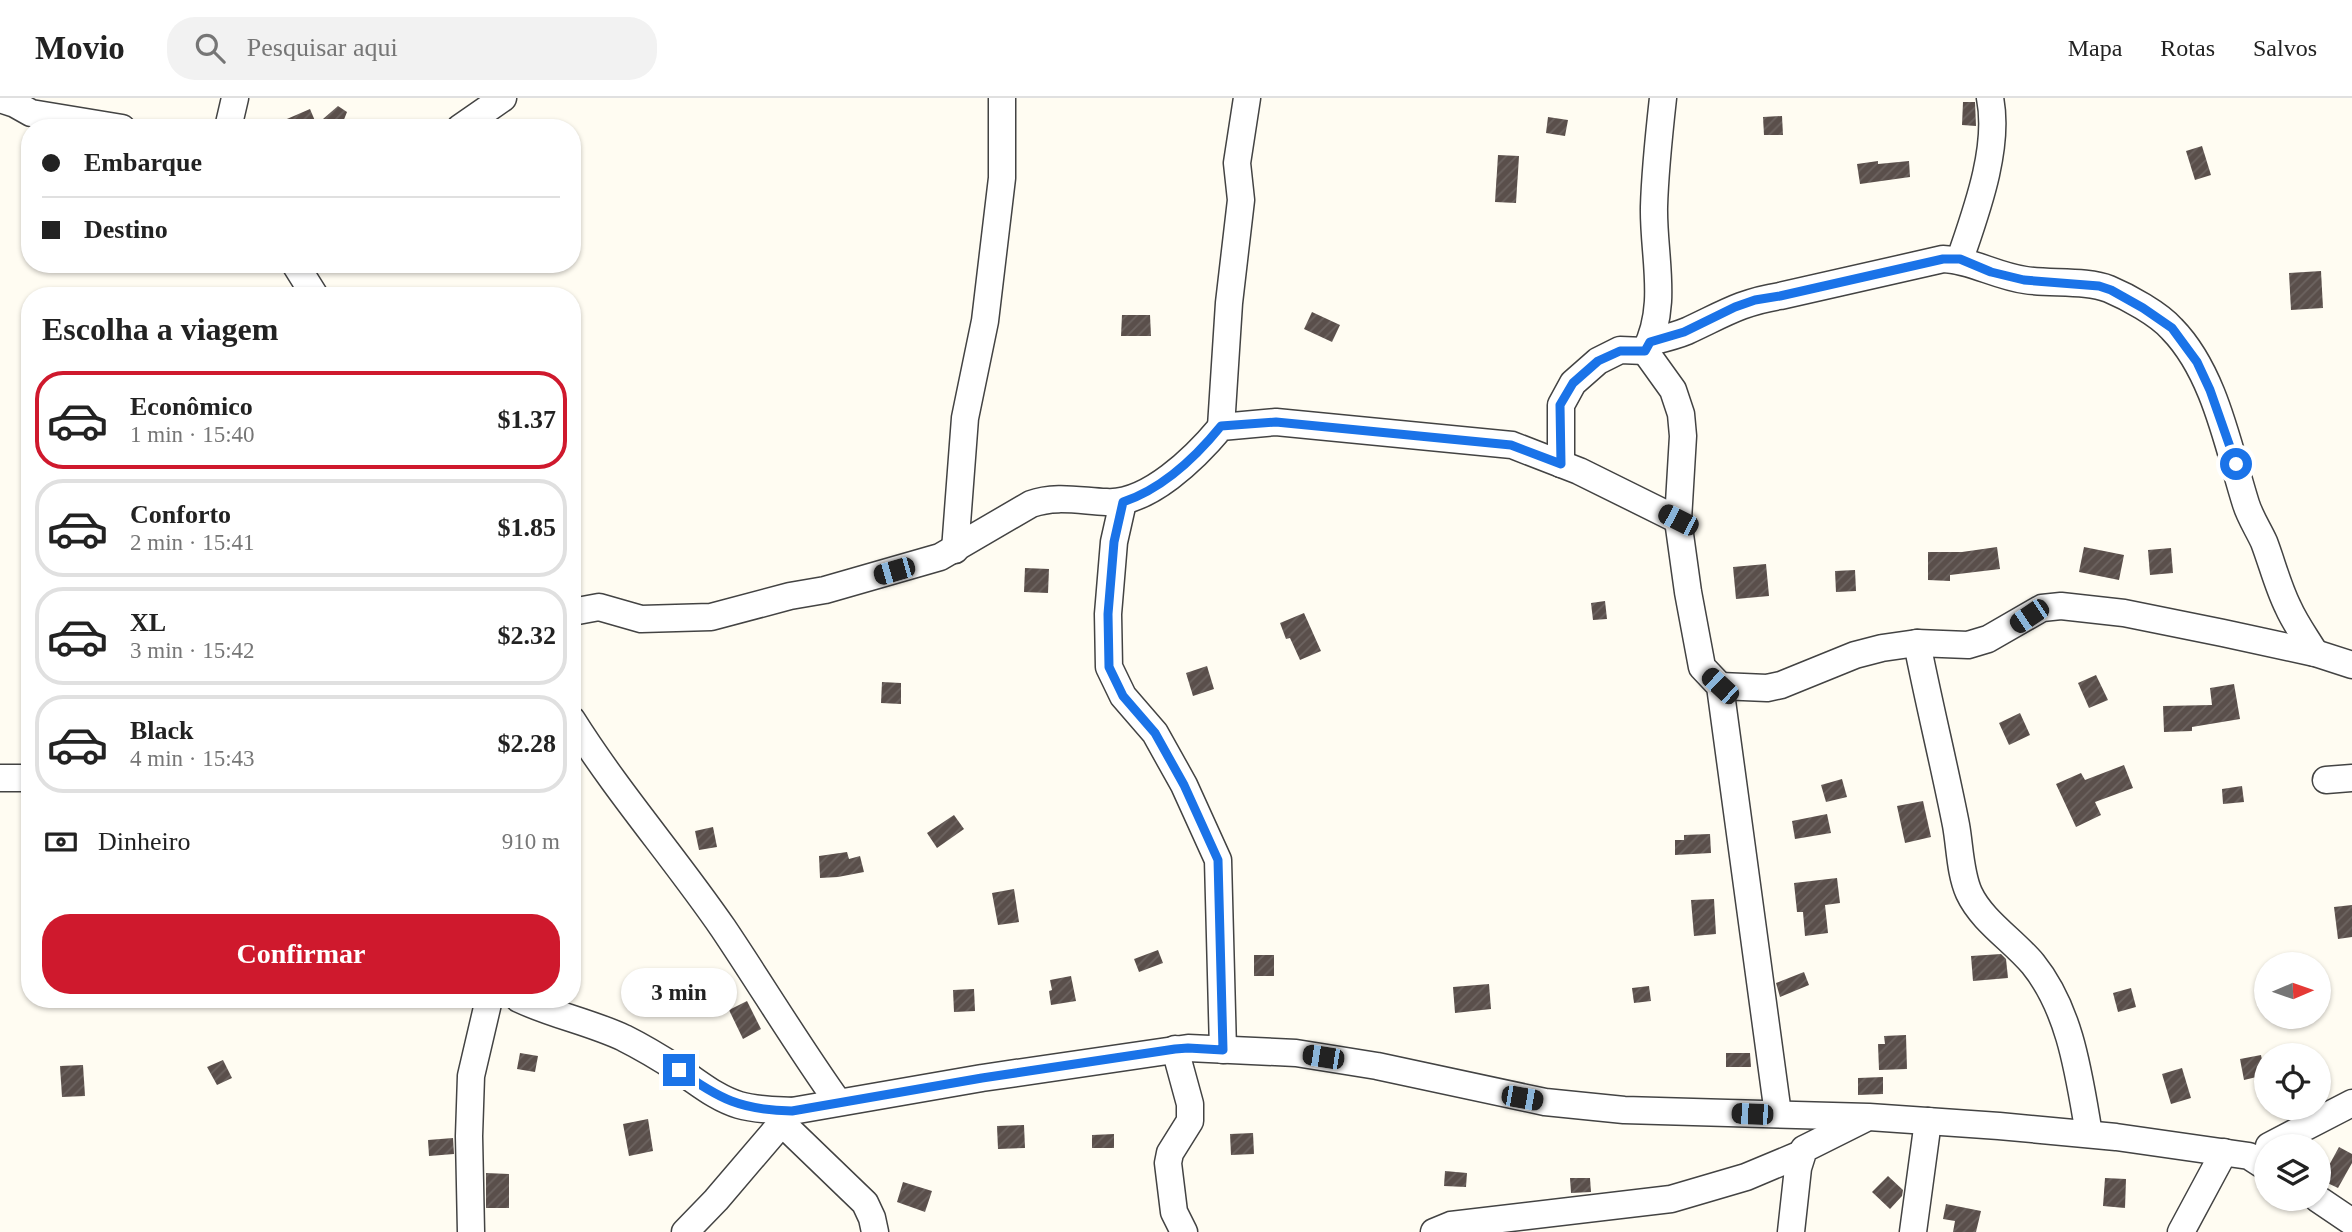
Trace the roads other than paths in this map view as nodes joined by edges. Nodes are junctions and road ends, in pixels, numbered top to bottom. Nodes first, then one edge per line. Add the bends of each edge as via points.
1 (3, 98) edge
2 (235, 98) edge
3 (503, 98) edge
4 (1002, 98) edge
5 (1247, 98) edge
6 (1663, 98) edge
7 (1990, 98) edge
8 (67, 119) edge
9 (231, 119) edge
10 (473, 119) edge
11 (1960, 259) junction
12 (1648, 347) junction
13 (1221, 426) junction
14 (1561, 464) junction
15 (1123, 502) junction
16 (1678, 520) junction
17 (955, 550) junction
18 (2287, 607) junction
19 (581, 610) edge
20 (1917, 643) junction
21 (2271, 644) junction
22 (2315, 653) junction
23 (2352, 665) edge
24 (1720, 686) junction
25 (581, 733) edge
26 (0, 778) edge
27 (21, 778) edge
28 (2352, 778) edge
29 (2326, 780) dead end
30 (487, 1008) edge
31 (541, 1008) edge
32 (1175, 1049) junction
33 (1223, 1050) junction
34 (838, 1102) junction
35 (2352, 1103) edge
36 (1778, 1114) junction
37 (787, 1117) junction
38 (1869, 1117) junction
39 (1928, 1121) junction
40 (2089, 1134) junction
41 (2293, 1134) edge
42 (1801, 1154) junction
43 (2254, 1154) edge
44 (2254, 1155) edge
45 (471, 1232) edge
46 (685, 1232) edge
47 (875, 1232) edge
48 (1184, 1232) edge
49 (1434, 1232) edge
50 (1791, 1232) edge
51 (1913, 1232) edge
52 (2181, 1232) edge

1 - 8 street via 31,113
2 - 9 street
3 - 10 street
4 - 17 street via 1002,178 985,321 964,418
5 - 13 street via 1237,163 1241,200
6 - 12 street via 1654,209 1660,288
7 - 11 street via 1992,133 1982,194
11 - 12 street via 1925,261 1755,300
11 - 18 street via 2024,280 2099,286 2172,328 2197,362 2210,390 2247,506
12 - 14 street via 1620,351 1598,361 1573,383 1560,405
12 - 16 street via 1681,414
13 - 14 street via 1276,422 1511,445
13 - 15 street via 1200,452 1172,474
14 - 16 street
15 - 17 street via 1043,499
15 - 33 street via 1114,542 1109,667 1123,696 1155,733 1218,860
16 - 24 street via 1702,667
17 - 19 street via 825,590 711,617 641,620 599,607
18 - 21 street
18 - 22 street
20 - 21 street via 1968,645 1988,639 2042,608 2061,606 2124,613
20 - 24 street via 1855,655 1781,685
20 - 40 street via 1966,886 1978,908 2033,964 2064,1019
21 - 22 street
22 - 23 street
24 - 36 street
25 - 34 street via 723,928
26 - 27 street
28 - 29 street
30 - 45 street via 471,1076
31 - 37 street via 627,1040 712,1094
32 - 33 street
32 - 34 street
32 - 48 street via 1190,1121 1168,1163 1174,1212
33 - 36 street via 1296,1053 1377,1066 1545,1102 1624,1110
34 - 37 street
35 - 41 street
36 - 38 street
37 - 46 street
37 - 47 street via 864,1203
38 - 39 street
38 - 42 street
39 - 40 street
39 - 51 street
40 - 43 street
42 - 49 street via 1746,1177 1671,1199 1451,1225
42 - 50 street
44 - 52 street

